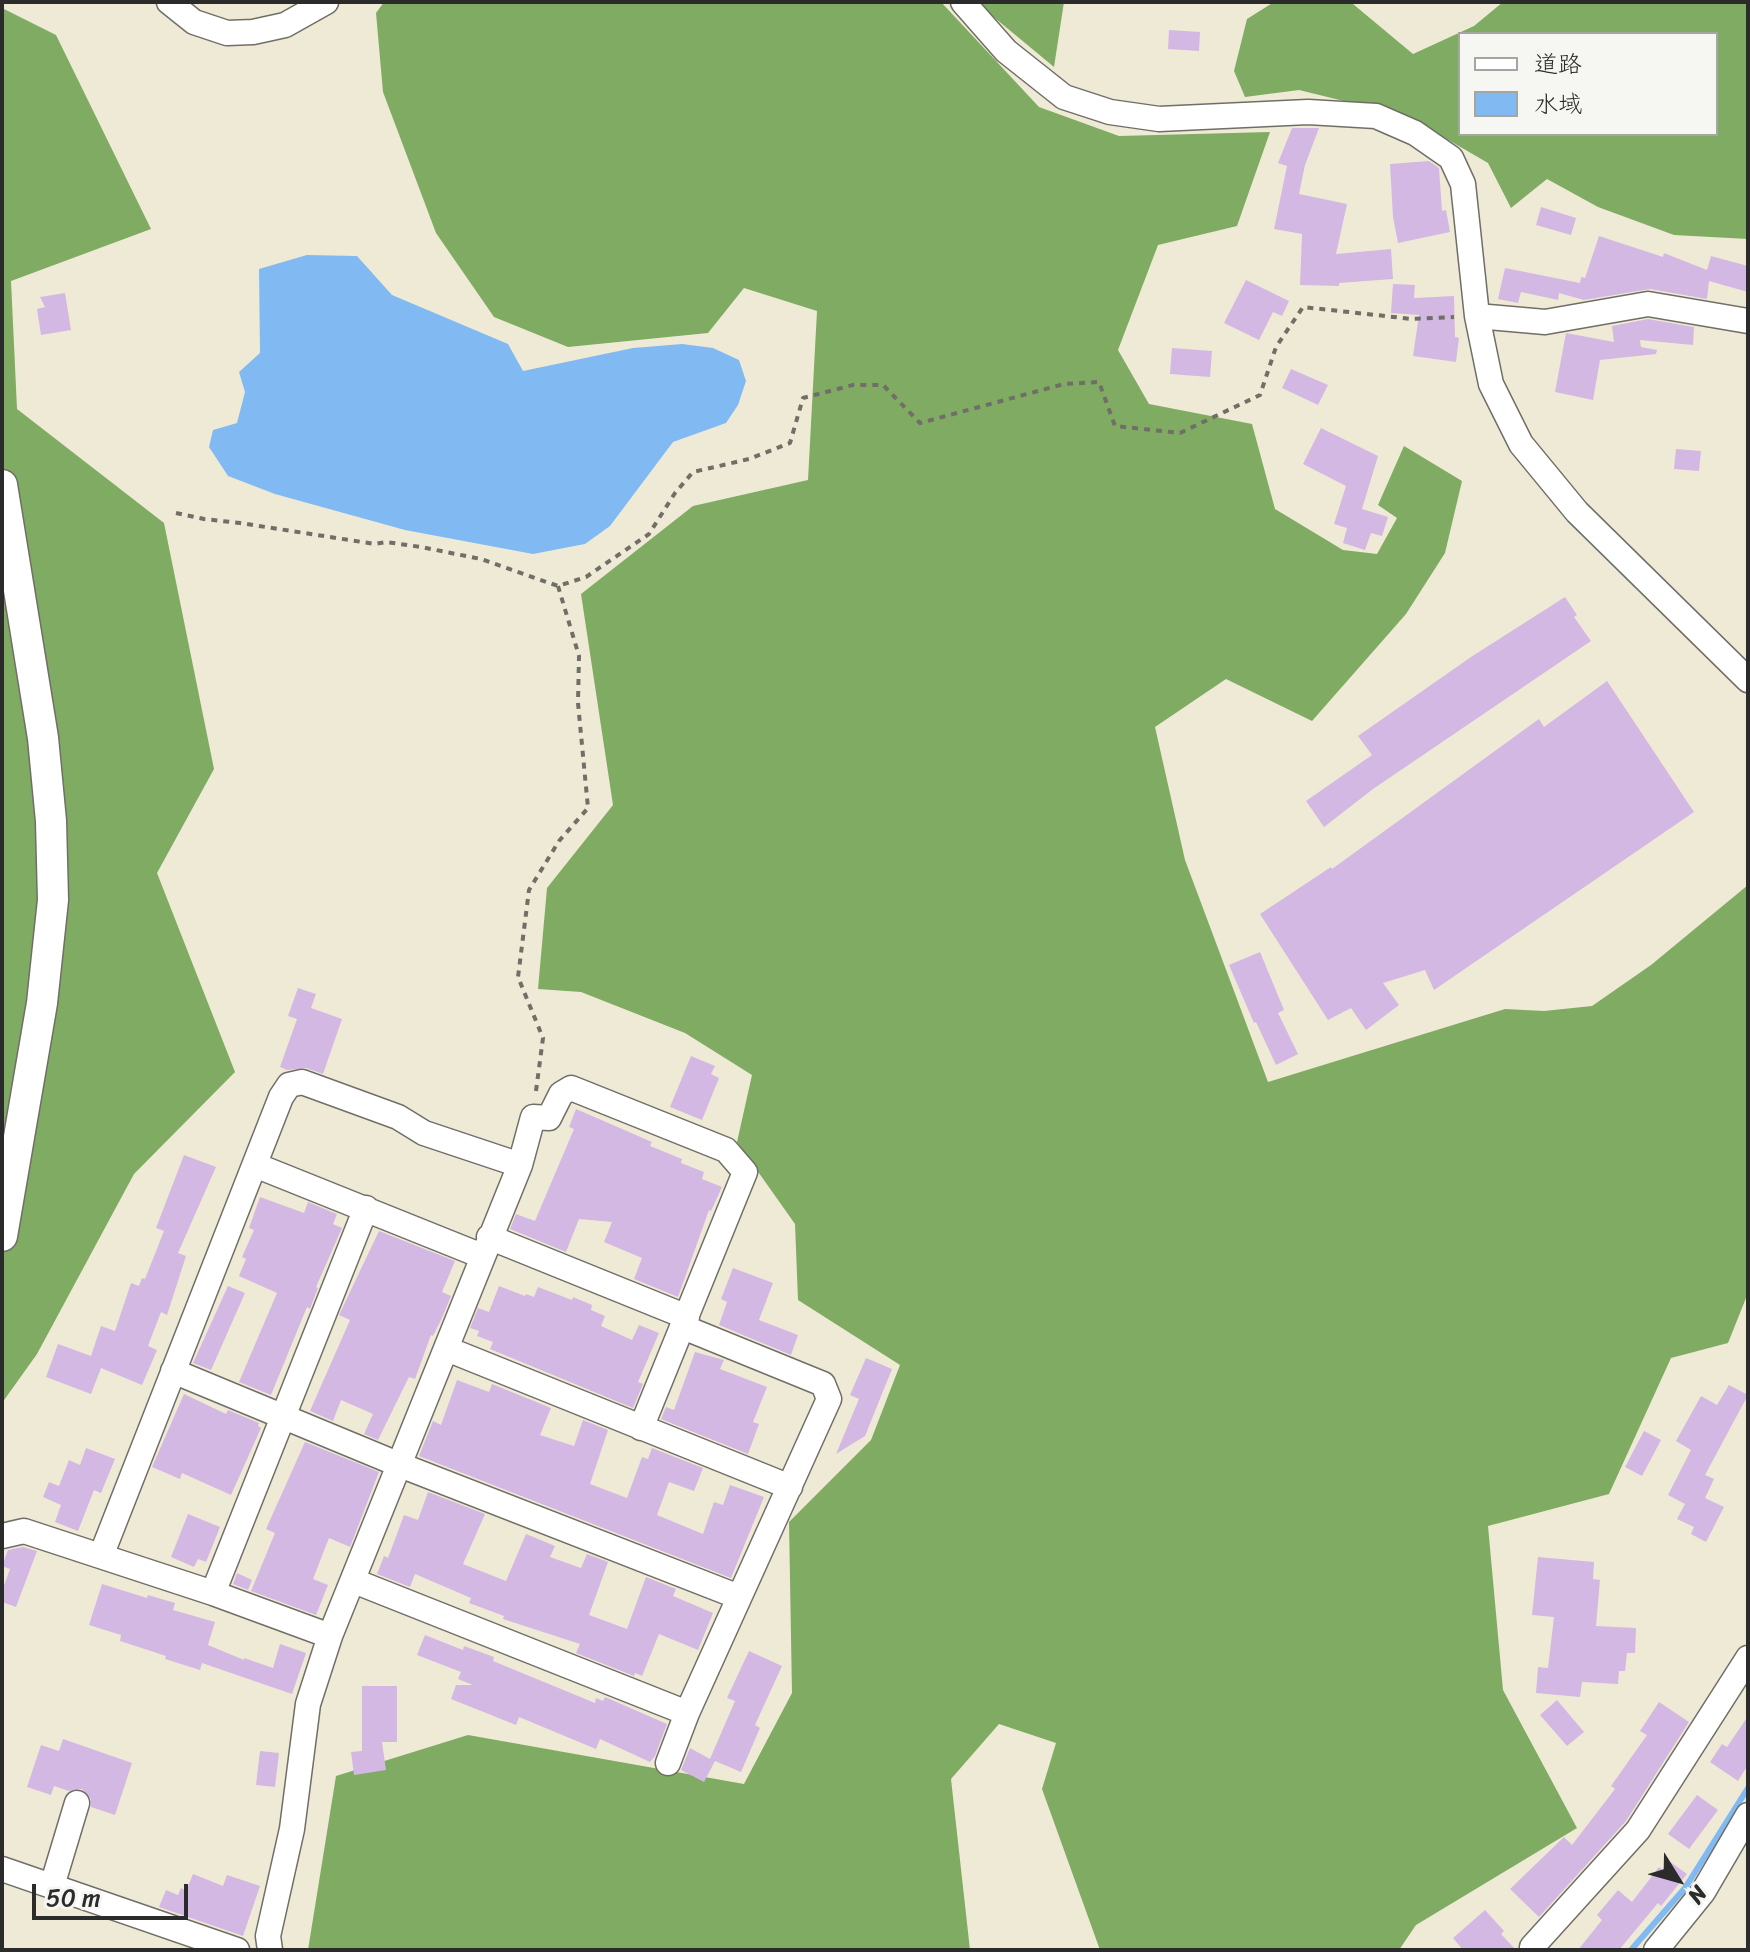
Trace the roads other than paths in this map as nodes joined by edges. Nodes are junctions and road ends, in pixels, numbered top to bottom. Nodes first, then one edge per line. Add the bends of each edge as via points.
1 (169, 2) edge
2 (326, 2) edge
3 (963, 2) edge
4 (1477, 316) junction
5 (1748, 321) edge
6 (2, 485) edge
7 (1748, 680) edge
8 (255, 1165) junction
9 (520, 1165) junction
10 (366, 1208) junction
11 (2, 1236) edge
12 (486, 1246) junction
13 (685, 1322) junction
14 (447, 1349) junction
15 (173, 1371) junction
16 (284, 1417) junction
17 (641, 1428) junction
18 (400, 1465) junction
19 (790, 1487) junction
20 (2, 1536) edge
21 (101, 1556) junction
22 (354, 1581) junction
23 (213, 1593) junction
24 (739, 1597) junction
25 (330, 1636) junction
26 (1748, 1658) edge
27 (687, 1713) junction
28 (668, 1763) dead end
29 (77, 1803) dead end
30 (1748, 1815) edge
31 (2, 1869) edge
32 (52, 1886) junction
33 (237, 1950) edge
34 (270, 1950) edge
35 (1534, 1950) edge
36 (1656, 1950) edge

1 - 2 street via 194,22 227,33 285,25
3 - 4 street via 1006,51 1064,97 1110,112 1159,119 1308,112 1376,116 1415,133 1451,158 1463,184
4 - 5 street via 1545,322 1648,304
4 - 7 street via 1491,384 1521,444 1577,512
6 - 11 street via 43,738 53,900 42,1003
8 - 9 street via 281,1097 289,1085 302,1082 398,1117 424,1133
8 - 10 street
8 - 15 street
9 - 12 street
9 - 13 street via 533,1117 549,1118 561,1094 571,1088 726,1150 745,1172
10 - 12 street
10 - 16 street
12 - 13 street
12 - 14 street
13 - 17 street
13 - 19 street via 823,1384 829,1399
14 - 17 street
14 - 18 street
15 - 16 street
15 - 21 street
16 - 18 street
16 - 23 street
17 - 19 street
18 - 22 street
18 - 24 street
19 - 24 street
20 - 21 street via 24,1531
21 - 23 street
22 - 25 street
22 - 27 street
23 - 25 street
24 - 27 street
25 - 34 street via 308,1704 292,1829 268,1936
26 - 35 street via 1638,1830
27 - 28 street
29 - 32 street
30 - 36 street via 1703,1892
31 - 32 street
32 - 33 street

